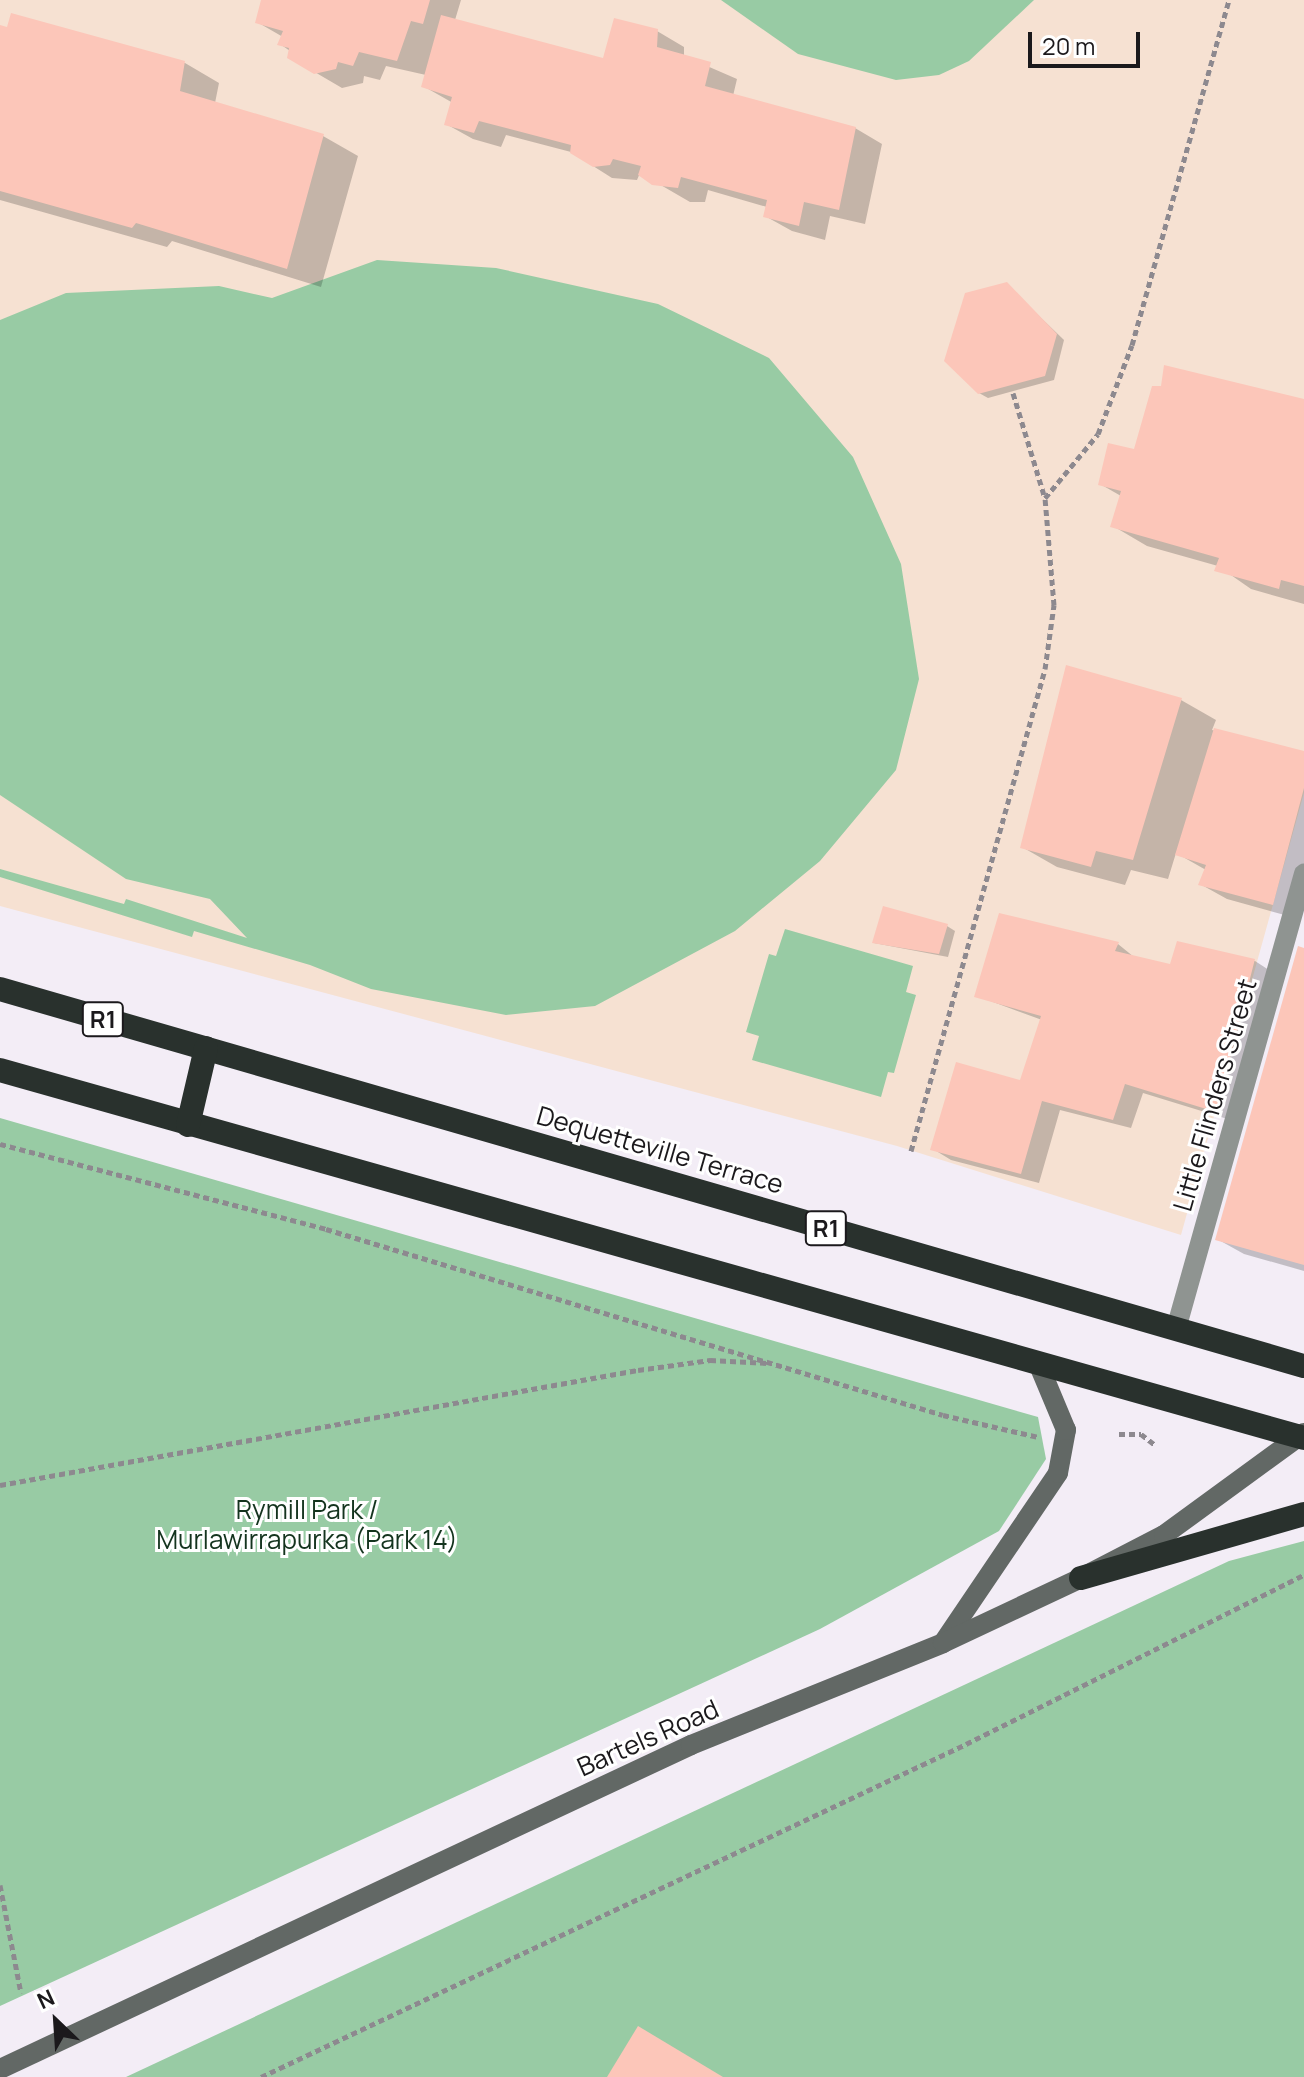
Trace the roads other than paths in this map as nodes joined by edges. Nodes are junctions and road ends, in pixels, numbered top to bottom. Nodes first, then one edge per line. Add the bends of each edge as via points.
1 (1304, 874) edge
2 (0, 989) edge
3 (206, 1048) junction
4 (0, 1070) edge
5 (188, 1125) junction
6 (1176, 1329) junction
7 (1038, 1363) junction
8 (1304, 1366) edge
9 (1303, 1436) edge
10 (1304, 1514) edge
11 (1081, 1578) junction
12 (943, 1643) junction
13 (0, 2069) edge

1 - 6 street, Little Flinders Street
2 - 3 highway, Dequetteville Terrace / R1
3 - 5 highway
3 - 6 highway, Dequetteville Terrace / R1
4 - 5 highway
5 - 7 highway via 867,1310
6 - 8 highway, Dequetteville Terrace / R1
7 - 9 highway
7 - 12 main road via 1066,1430 1058,1473
9 - 11 main road, Bartels Road via 1164,1535
10 - 11 highway
11 - 12 main road, Bartels Road
12 - 13 main road, Bartels Road via 691,1745

